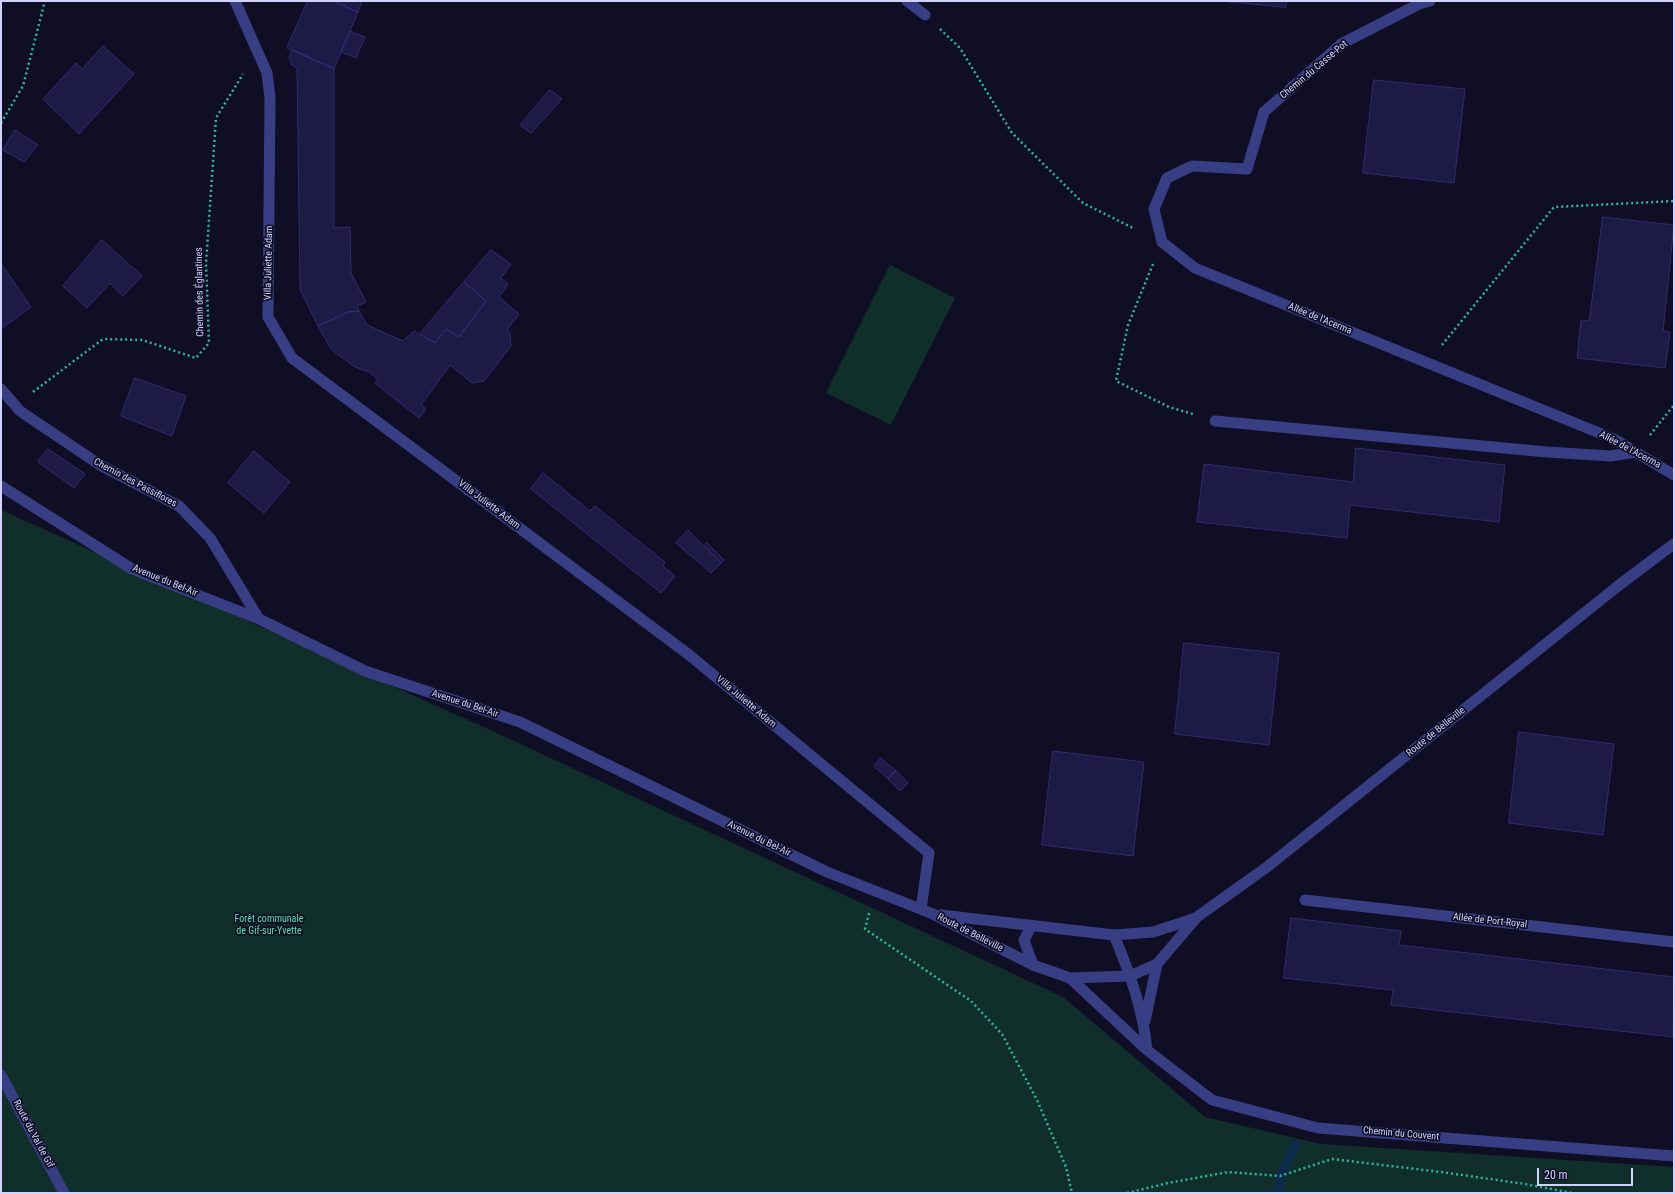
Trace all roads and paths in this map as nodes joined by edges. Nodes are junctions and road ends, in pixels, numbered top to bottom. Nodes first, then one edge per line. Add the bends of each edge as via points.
1 (45, 1) edge
2 (235, 1) edge
3 (907, 1) edge
4 (1430, 1) edge
5 (925, 16) joint
6 (258, 52) junction
7 (1, 123) edge
8 (1674, 201) edge
9 (1162, 242) junction
10 (1427, 363) junction
11 (1, 389) edge
12 (15, 405) junction
13 (1674, 405) edge
14 (1215, 421) joint
15 (1635, 452) junction
16 (1674, 475) edge
17 (1, 486) edge
18 (1674, 544) edge
19 (259, 618) junction
20 (876, 892) junction
21 (1305, 900) dead end
22 (921, 909) junction
23 (933, 914) junction
24 (1197, 917) junction
25 (1032, 925) junction
26 (1114, 935) junction
27 (1674, 942) edge
28 (1157, 964) junction
29 (1032, 965) junction
30 (1130, 976) junction
31 (1070, 978) junction
32 (1144, 1024) junction
33 (1147, 1050) junction
34 (1, 1075) edge
35 (1674, 1156) edge
36 (64, 1193) edge
37 (1072, 1193) edge
38 (1127, 1193) edge
39 (1572, 1193) edge

1 - 7 path via 23,86
2 - 6 street, Villa Juliette Adam
3 - 5 street
4 - 9 street, Chemin du Casse-Pot via 1419,4 1341,44 1264,112 1247,169 1192,166 1168,178 1154,209
5 - 9 path via 960,48 1012,133 1083,203
6 - 12 path, Chemin des Églantines via 216,118 206,264 209,343 196,358 142,340 103,340
6 - 22 street, Villa Juliette Adam via 267,73 270,98 268,317 292,358 688,654 929,853
8 - 10 path via 1554,207
9 - 10 street, Allée de l'Acerma via 1195,268
9 - 14 path via 1128,325 1116,381 1169,407
10 - 15 street, Allée de l'Acerma via 1614,439
11 - 12 street, Chemin des Passiflores
12 - 19 street, Chemin des Passiflores via 20,411 100,465 179,506 210,538
13 - 15 path
14 - 15 street via 1547,452 1611,456
15 - 16 street, Allée de l'Acerma
17 - 19 street, Avenue du Bel-Air via 132,569
18 - 24 street, Route de Belleville via 1618,586 1267,868
19 - 20 street, Avenue du Bel-Air via 365,671 520,722 827,872
20 - 22 street, Avenue du Bel-Air
20 - 37 path via 865,929 971,1001 1002,1034 1037,1100 1066,1167
21 - 27 street, Allée de Port-Royal
22 - 23 street, Avenue du Bel-Air
23 - 25 street, Route de Belleville
23 - 29 street, Route de Belleville
24 - 26 street, Route de Belleville via 1153,932
24 - 28 street, Route de Belleville
25 - 26 street, Route de Belleville
25 - 29 street via 1024,940
26 - 30 street
28 - 30 street, Route de Belleville
28 - 32 street
29 - 31 street, Route de Belleville
30 - 31 street, Route de Belleville
30 - 32 street
31 - 33 street, Chemin du Couvent
32 - 33 street
33 - 35 street, Chemin du Couvent via 1212,1100 1318,1128
34 - 36 street, Route du Val de Gif
38 - 39 path via 1228,1172 1280,1176 1332,1159 1441,1172

